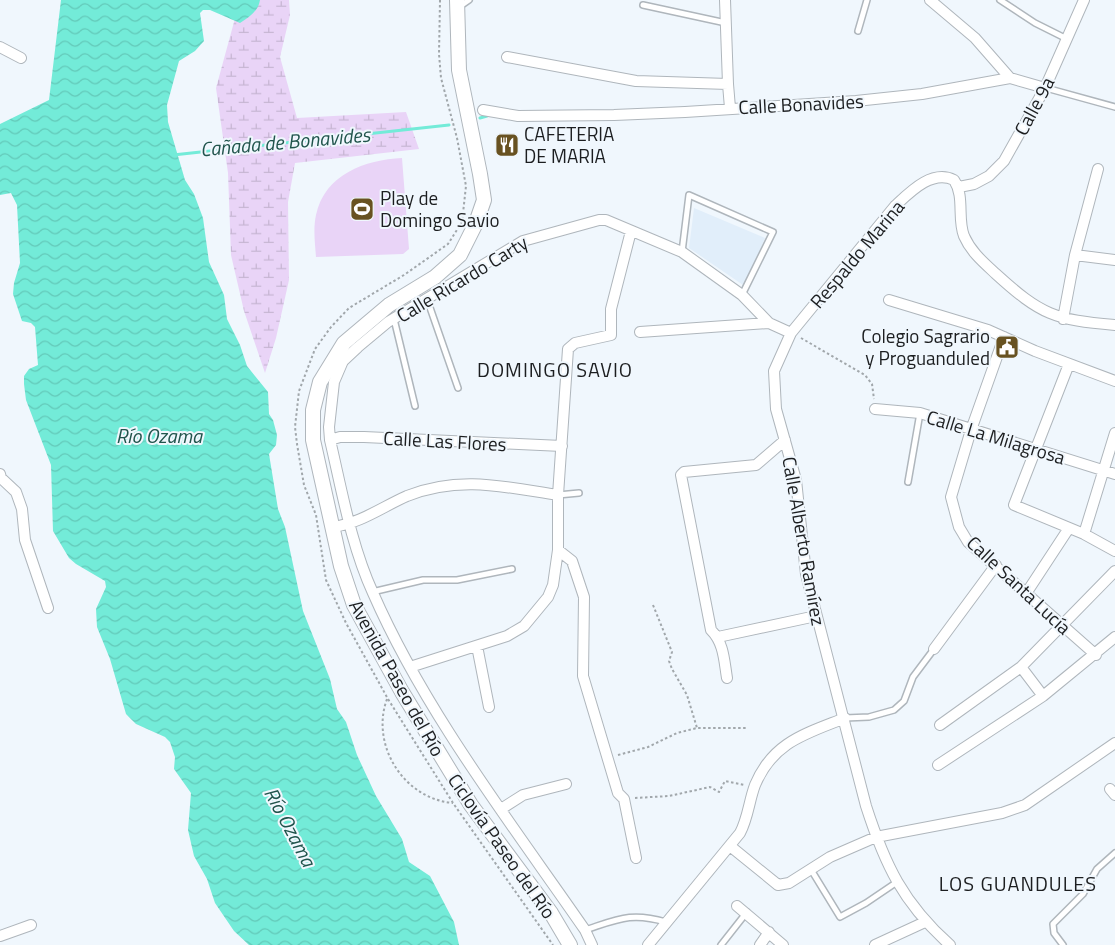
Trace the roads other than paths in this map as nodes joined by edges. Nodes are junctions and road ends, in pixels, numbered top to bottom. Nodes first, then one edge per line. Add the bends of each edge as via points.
1 (469, 0) edge
2 (725, 0) edge
3 (867, 0) edge
4 (930, 0) edge
5 (1000, 0) edge
6 (1084, 0) edge
7 (457, 4) edge
8 (643, 5) dead end
9 (726, 23) junction
10 (858, 31) dead end
11 (1067, 39) junction
12 (0, 47) edge
13 (507, 57) dead end
14 (21, 58) dead end
15 (1010, 78) junction
16 (728, 84) junction
17 (1045, 88) junction
18 (1115, 107) edge
19 (730, 108) junction
20 (483, 110) dead end
21 (1098, 169) dead end
22 (959, 187) junction
23 (631, 231) junction
24 (682, 252) junction
25 (1075, 255) junction
26 (1115, 260) edge
27 (742, 295) junction
28 (427, 299) junction
29 (889, 300) dead end
30 (394, 319) junction
31 (1063, 319) junction
32 (770, 323) junction
33 (1115, 326) edge
34 (640, 332) dead end
35 (791, 333) junction
36 (1004, 337) junction
37 (1069, 364) junction
38 (1115, 381) edge
39 (458, 388) dead end
40 (415, 406) dead end
41 (875, 408) road end
42 (920, 413) junction
43 (971, 430) junction
44 (1115, 433) edge
45 (330, 440) junction
46 (785, 440) junction
47 (562, 446) junction
48 (1035, 449) junction
49 (1104, 471) junction
50 (1115, 474) edge
51 (0, 477) edge
52 (908, 482) dead end
53 (579, 493) dead end
54 (558, 495) junction
55 (350, 524) junction
56 (334, 527) junction
57 (1070, 528) junction
58 (1084, 534) junction
59 (558, 550) junction
60 (1115, 551) edge
61 (996, 565) junction
62 (512, 569) dead end
63 (1113, 576) edge
64 (372, 592) junction
65 (1027, 592) junction
66 (48, 608) dead end
67 (816, 616) junction
68 (1062, 624) junction
69 (718, 637) junction
70 (1115, 637) edge
71 (477, 646) junction
72 (934, 649) joint
73 (1096, 655) junction
74 (410, 667) junction
75 (1020, 667) junction
76 (727, 678) dead end
77 (1043, 696) junction
78 (489, 707) dead end
79 (845, 718) junction
80 (940, 725) dead end
81 (1115, 743) edge
82 (938, 765) dead end
83 (566, 784) dead end
84 (501, 809) junction
85 (876, 837) junction
86 (730, 846) junction
87 (1115, 853) edge
88 (636, 858) dead end
89 (810, 868) junction
90 (897, 882) junction
91 (737, 906) dead end
92 (747, 912) junction
93 (667, 922) junction
94 (924, 922) junction
95 (31, 925) dead end
96 (585, 930) junction
97 (769, 932) junction
98 (0, 936) edge
99 (570, 945) edge
100 (592, 945) edge
101 (648, 945) edge
102 (720, 945) edge
103 (760, 945) edge
104 (783, 945) edge
105 (875, 945) edge
106 (950, 945) edge
107 (1063, 945) edge

1 - 7 lane
2 - 9 street
3 - 10 lane
4 - 15 street via 975,38
5 - 11 lane
6 - 11 street, Calle 9a
7 - 56 street, Avenida Paseo del Río via 459,70 484,200 460,256 435,277 388,305 344,343 320,382 314,410 313,440
8 - 9 lane
9 - 16 street
11 - 17 street, Calle 9a
12 - 14 street
13 - 16 street via 636,81
15 - 17 street, Calle Bonavides
15 - 19 street, Calle Bonavides via 856,102
16 - 19 street
17 - 18 lane, Calle Bonavides
17 - 22 street, Calle 9a via 1004,161 989,176
19 - 20 street, Calle Bonavides via 605,116 518,116
21 - 25 street
22 - 31 street via 961,221 970,248 1023,298
22 - 35 street, Respaldo Marina via 954,180 940,177 929,179 909,192
23 - 24 street, Calle Ricardo Carty
23 - 28 street, Calle Ricardo Carty via 599,220 531,237
23 - 47 street via 611,309 611,335 575,343 568,349
24 - 27 street, Calle Ricardo Carty
24 - 27 lane via 690,195 773,232
25 - 26 street
25 - 31 street
27 - 32 street, Calle Ricardo Carty
28 - 30 street, Calle Ricardo Carty
28 - 39 lane
29 - 36 street
30 - 40 lane
30 - 45 street, Calle Ricardo Carty via 343,361 334,382
31 - 33 street
32 - 34 street
32 - 35 street, Calle Ricardo Carty
35 - 46 street, Calle Alberto Ramírez via 774,371 776,408
36 - 37 street
36 - 43 street, Calle Santa Lucía
37 - 38 street
37 - 48 street
41 - 42 street, Calle La Milagrosa
42 - 43 street, Calle La Milagrosa
42 - 52 lane
43 - 48 street, Calle La Milagrosa
43 - 61 street, Calle Santa Lucía via 951,497 952,504 968,542
44 - 49 street
45 - 47 street, Calle Las Flores via 364,437
45 - 55 street, Avenida Paseo del Río
46 - 67 street, Calle Alberto Ramírez via 796,480 806,574
46 - 69 street via 756,465 684,472 681,475 711,630
47 - 54 street
48 - 49 street, Calle La Milagrosa
48 - 57 street via 1014,505
49 - 50 street, Calle La Milagrosa
49 - 58 street
51 - 66 street via 16,492 22,509 25,540
53 - 54 lane
54 - 55 street via 478,482 446,485 408,496
54 - 59 street
55 - 56 street
55 - 64 street, Avenida Paseo del Río
56 - 99 street, Avenida Paseo del Río via 341,566 354,606 402,692 471,805 551,913
57 - 58 street
57 - 65 street
58 - 60 street
59 - 71 street via 553,585 542,607 524,626 507,636
59 - 88 street via 572,561 584,597 583,676 618,793 624,798
61 - 65 street, Calle Santa Lucía
61 - 72 street
62 - 64 lane via 457,580 423,580
63 - 68 street
64 - 74 street, Avenida Paseo del Río
65 - 68 street, Calle Santa Lucía
67 - 69 street
67 - 79 street, Calle Alberto Ramírez
68 - 73 street, Calle Santa Lucía
68 - 75 street
69 - 76 street
70 - 73 street
71 - 74 street
71 - 78 street
72 - 79 lane via 913,677 904,701 894,710 869,717
73 - 77 street
74 - 84 street, Avenida Paseo del Río
75 - 77 street
75 - 80 street
77 - 82 street
79 - 85 street, Calle Alberto Ramírez
79 - 86 street via 797,738 768,761 755,786 746,822
81 - 85 street via 1025,805 1002,813
83 - 84 street via 531,791
84 - 96 street, Avenida Paseo del Río
85 - 89 street
85 - 90 street, Calle Alberto Ramírez
86 - 89 street via 778,885 789,883
86 - 93 street
87 - 107 lane via 1097,869 1083,894 1053,924 1054,933
89 - 90 lane via 840,917 866,904
90 - 94 street, Calle Alberto Ramírez
91 - 92 street
92 - 97 street
92 - 102 lane
93 - 96 lane via 636,916
93 - 101 street
94 - 105 street
94 - 106 street, Calle Alberto Ramírez
95 - 98 street
96 - 100 street, Avenida Paseo del Río
97 - 103 street
97 - 104 street

